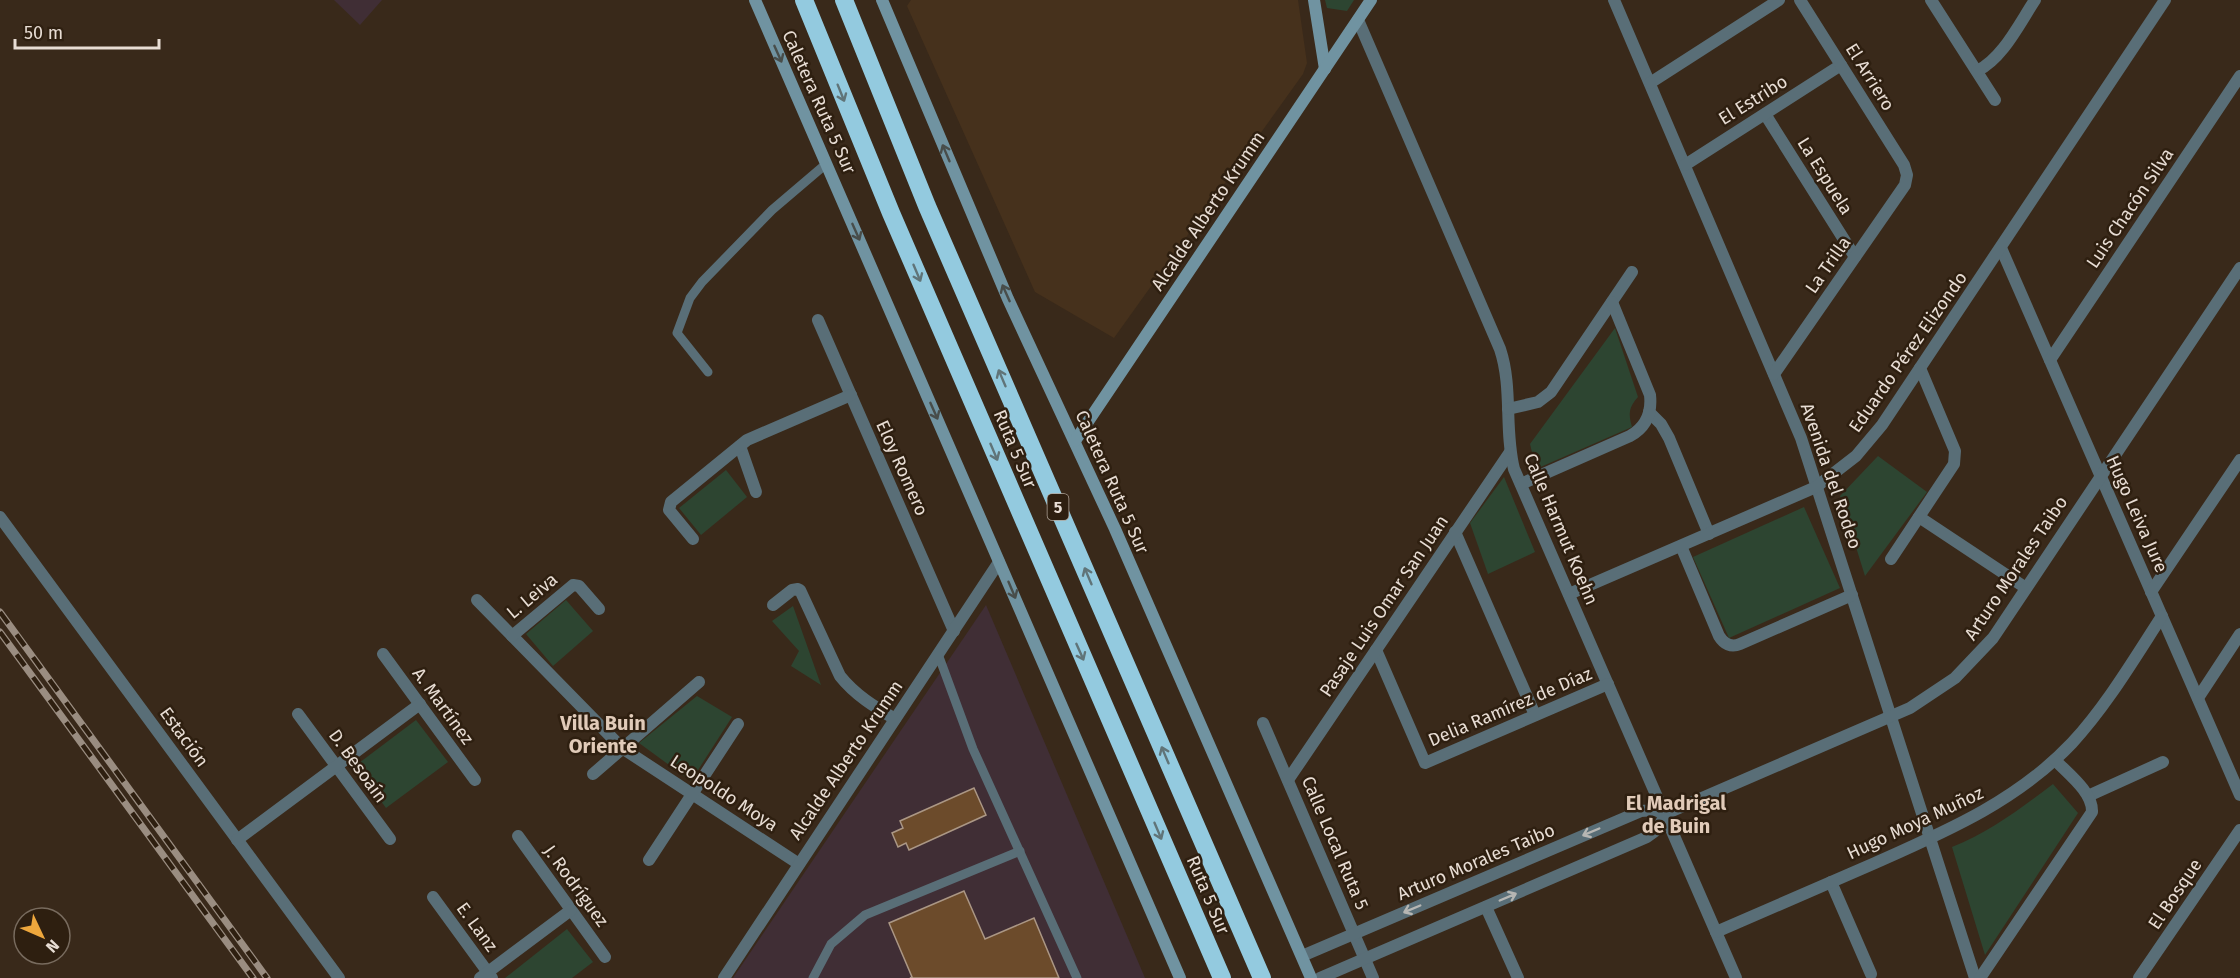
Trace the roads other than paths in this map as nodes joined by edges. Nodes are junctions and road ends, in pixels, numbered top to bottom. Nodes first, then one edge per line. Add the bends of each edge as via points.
1 (755, 0) edge
2 (804, 0) edge
3 (882, 0) edge
4 (1314, 0) edge
5 (1371, 0) edge
6 (1614, 0) edge
7 (1779, 0) edge
8 (1800, 0) edge
9 (1931, 0) edge
10 (2035, 0) edge
11 (2165, 0) edge
12 (847, 6) edge
13 (1358, 20) junction
14 (1841, 65) junction
15 (1325, 69) junction
16 (1977, 71) junction
17 (2240, 76) edge
18 (1650, 83) junction
19 (1995, 100) dead end
20 (1765, 114) junction
21 (826, 164) junction
22 (1685, 165) junction
23 (1907, 175) joint
24 (2001, 248) junction
25 (1855, 257) junction
26 (2240, 268) edge
27 (1632, 272) dead end
28 (1612, 302) junction
29 (818, 320) dead end
30 (2050, 360) junction
31 (1920, 368) junction
32 (708, 372) dead end
33 (1774, 374) junction
34 (851, 395) junction
35 (1508, 409) junction
36 (1649, 412) junction
37 (1075, 441) junction
38 (740, 446) junction
39 (1510, 452) junction
40 (2240, 460) edge
41 (2100, 475) junction
42 (1521, 484) junction
43 (1816, 488) junction
44 (756, 492) dead end
45 (1919, 517) junction
46 (0, 518) edge
47 (1455, 532) junction
48 (1709, 534) junction
49 (693, 540) dead end
50 (1680, 546) junction
51 (1891, 559) dead end
52 (999, 561) junction
53 (2026, 588) junction
54 (2151, 592) junction
55 (1569, 594) junction
56 (1852, 596) junction
57 (477, 600) dead end
58 (773, 605) dead end
59 (599, 609) dead end
60 (2162, 616) junction
61 (954, 631) junction
62 (2240, 634) edge
63 (512, 636) junction
64 (1376, 650) junction
65 (383, 654) dead end
66 (938, 654) junction
67 (699, 682) dead end
68 (1608, 684) junction
69 (2198, 698) junction
70 (420, 704) junction
71 (298, 714) dead end
72 (1535, 715) junction
73 (1891, 717) junction
74 (895, 719) junction
75 (1263, 723) dead end
76 (738, 724) dead end
77 (622, 748) junction
78 (2055, 760) junction
79 (2163, 762) dead end
80 (336, 766) junction
81 (593, 774) dead end
82 (475, 780) dead end
83 (1288, 780) junction
84 (693, 794) junction
85 (2240, 795) edge
86 (2088, 796) junction
87 (1665, 814) junction
88 (2240, 830) edge
89 (518, 836) dead end
90 (1930, 838) junction
91 (390, 839) dead end
92 (237, 840) junction
93 (1020, 851) junction
94 (649, 860) dead end
95 (799, 864) junction
96 (1831, 882) junction
97 (433, 897) dead end
98 (1486, 907) junction
99 (571, 910) junction
100 (1716, 932) junction
101 (1354, 934) junction
102 (1302, 956) junction
103 (605, 957) dead end
104 (1365, 958) junction
105 (1871, 974) dead end
106 (487, 976) edge
107 (339, 978) edge
108 (723, 978) edge
109 (813, 978) edge
110 (1077, 978) edge
111 (1180, 978) edge
112 (1221, 978) edge
113 (1262, 978) edge
114 (1311, 978) edge
115 (1320, 978) edge
116 (1373, 978) edge
117 (1518, 978) edge
118 (1736, 978) edge
119 (1975, 978) edge
120 (1980, 978) edge
121 (2139, 978) edge

1 -> 21 main road, Caletera Ruta 5 Sur
2 -> 112 highway, Ruta 5 Sur / 5 via 909,255
37 -> 3 main road, Caletera Ruta 5 Sur via 1008,299
4 - 15 main road
5 - 13 main road, Alcalde Alberto Krumm
6 - 18 street, Avenida del Rodeo
7 - 18 street
8 - 14 street, El Arriero
9 - 16 street
10 - 16 street via 1996,57
11 - 24 street, Eduardo Pérez Elizondo
113 -> 12 highway, Ruta 5 Sur / 5 via 932,217
13 - 15 main road, Alcalde Alberto Krumm
13 - 35 street, Calle Harmut Koehn via 1500,349
14 - 20 street, El Estribo
14 - 23 street, El Arriero
15 - 37 main road, Alcalde Alberto Krumm
16 - 19 street
17 - 30 street, Luis Chacón Silva
18 - 22 street, Avenida del Rodeo
20 - 22 street, El Estribo
20 - 25 street, La Espuela
21 - 32 lane via 772,210 690,298 677,333
21 -> 52 main road, Caletera Ruta 5 Sur
22 - 33 street, Avenida del Rodeo
23 - 25 street, La Trilla via 1905,185
24 - 30 street, Hugo Leiva Jure
24 - 31 street, Eduardo Pérez Elizondo
25 - 33 street, La Trilla
26 - 41 street, Arturo Morales Taibo
27 - 28 street
28 - 35 street via 1551,392 1539,402
28 - 36 street via 1648,388
29 - 34 street, Eloy Romero
30 - 41 street, Hugo Leiva Jure
31 - 43 street, Eduardo Pérez Elizondo via 1870,441
31 - 45 street via 1956,457
33 - 43 street, Avenida del Rodeo via 1801,438
34 - 38 street
34 - 61 street, Eloy Romero
35 - 39 street, Calle Harmut Koehn
36 - 42 street via 1643,426 1630,436
36 - 48 street via 1669,438
37 - 102 main road, Caletera Ruta 5 Sur
38 - 44 street
38 - 49 street via 669,504 669,510
39 - 42 street, Calle Harmut Koehn
39 - 47 street, Pasaje Luis Omar San Juan
40 - 54 street
41 - 53 street, Arturo Morales Taibo
41 - 54 street, Hugo Leiva Jure
42 - 55 street, Calle Harmut Koehn
43 - 48 street, Eduardo Pérez Elizondo
43 - 56 street, Avenida del Rodeo
45 - 51 street
45 - 53 street
46 - 92 street, Estación
47 - 64 street, Pasaje Luis Omar San Juan
47 - 72 street
48 - 50 street, Eduardo Pérez Elizondo
50 - 55 street, Eduardo Pérez Elizondo
50 - 56 street via 1719,636 1731,646
52 - 61 street, Alcalde Alberto Krumm
52 -> 111 main road, Caletera Ruta 5 Sur
53 - 73 street, Arturo Morales Taibo via 1993,638 1968,665 1935,693
54 - 60 street, Hugo Leiva Jure
55 - 68 street, Calle Harmut Koehn
56 - 73 street, Avenida del Rodeo
57 - 63 street, Leopoldo Moya
58 - 74 street via 798,589 840,676 861,698
59 - 63 street, L. Leiva via 579,585 573,585
60 - 69 street, Hugo Leiva Jure
60 - 78 street, Hugo Moya Muñoz via 2094,716
61 - 66 street, Alcalde Alberto Krumm
62 - 69 street
63 - 77 street, Leopoldo Moya
64 - 72 street, Delia Ramírez de Díaz via 1425,763
64 - 83 street, Pasaje Luis Omar San Juan
65 - 70 street, A. Martínez
66 - 74 street, Alcalde Alberto Krumm
66 - 93 lane via 973,749
67 - 77 street
68 - 72 street, Delia Ramírez de Díaz
68 - 87 street, Calle Harmut Koehn
69 - 85 street, Hugo Leiva Jure
70 - 80 street
70 - 82 street, A. Martínez
71 - 80 street, D. Besoaín
73 - 87 street, Arturo Morales Taibo
73 - 90 street, Avenida del Rodeo
74 - 95 street, Alcalde Alberto Krumm
75 - 83 street, Calle Local Ruta 5
76 - 84 street
77 - 81 street
77 - 84 street, Leopoldo Moya
78 - 86 street
78 - 90 street, Hugo Moya Muñoz via 1997,804
79 - 86 street
80 - 91 street, D. Besoaín
80 - 92 street
83 - 101 street, Calle Local Ruta 5
84 - 94 street
84 - 95 street, Leopoldo Moya
86 - 120 street via 2092,806 2090,817
98 -> 87 street, Arturo Morales Taibo via 1647,837 1659,829
87 - 100 street, Calle Harmut Koehn
87 -> 101 street, Arturo Morales Taibo via 1641,811
88 - 121 street, El Bosque
89 - 99 street, J. Rodríguez
90 - 96 street, Hugo Moya Muñoz
90 - 119 street, Avenida del Rodeo
92 - 107 street, Estación
93 - 109 lane via 865,915 831,944
93 - 110 lane
95 - 108 street, Alcalde Alberto Krumm
96 - 100 street, Hugo Moya Muñoz
96 - 105 street
97 - 106 street, E. Lanz
98 - 104 street, Arturo Morales Taibo
98 - 117 street
99 - 103 street, J. Rodríguez
99 - 106 street
100 - 118 street, Calle Harmut Koehn
101 - 102 street, Arturo Morales Taibo
101 - 104 street, Calle Local Ruta 5
102 - 114 main road, Caletera Ruta 5 Sur
104 - 115 street, Arturo Morales Taibo
104 - 116 street, Calle Local Ruta 5

